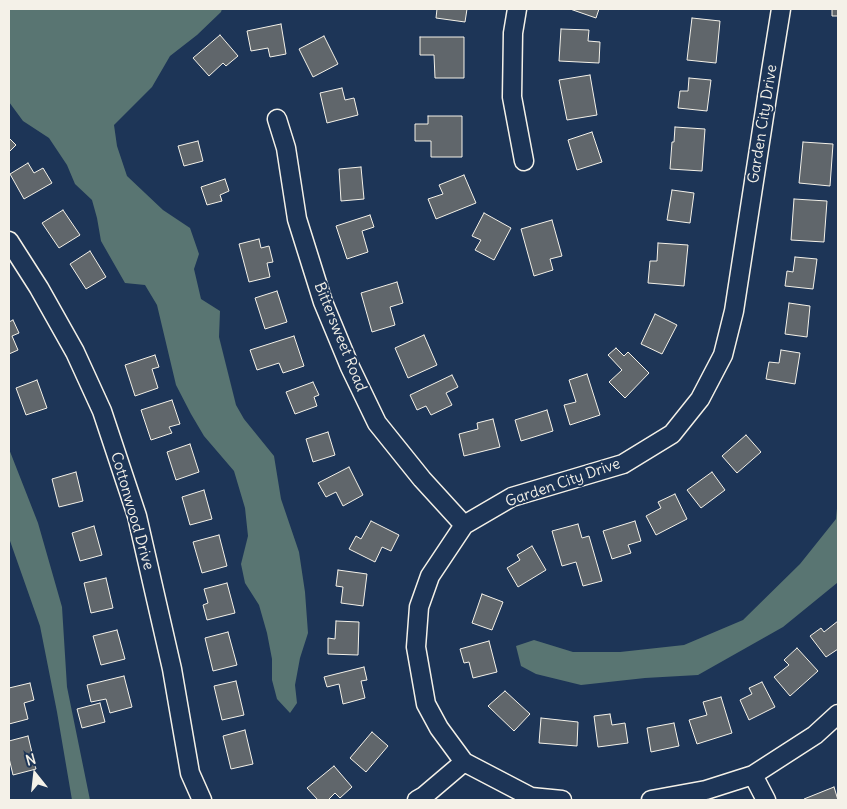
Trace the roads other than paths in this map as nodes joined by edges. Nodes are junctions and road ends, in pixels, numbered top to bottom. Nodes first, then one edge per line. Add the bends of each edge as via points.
1 (517, 9) edge
2 (781, 9) edge
3 (278, 119) dead end
4 (524, 161) dead end
5 (9, 241) edge
6 (464, 525) junction
7 (838, 714) edge
8 (464, 762) junction
9 (754, 775) junction
10 (202, 800) edge
11 (417, 800) edge
12 (562, 800) edge
13 (651, 800) edge
14 (766, 800) edge

1 - 4 street via 513,33 512,97
2 - 6 street, Garden City Drive via 734,311 723,355 700,399 672,434 623,464 512,497
3 - 6 street, Bittersweet Road via 298,219 323,302 350,367 378,423
5 - 10 street, Cottonwood Drive via 75,352 102,411 137,516 172,669 190,773
6 - 8 street, Garden City Drive via 430,576 419,607 416,647 426,704
7 - 9 street via 815,735
8 - 11 street
8 - 12 street, Garden City Drive via 531,797
9 - 13 street via 706,790
9 - 14 street

